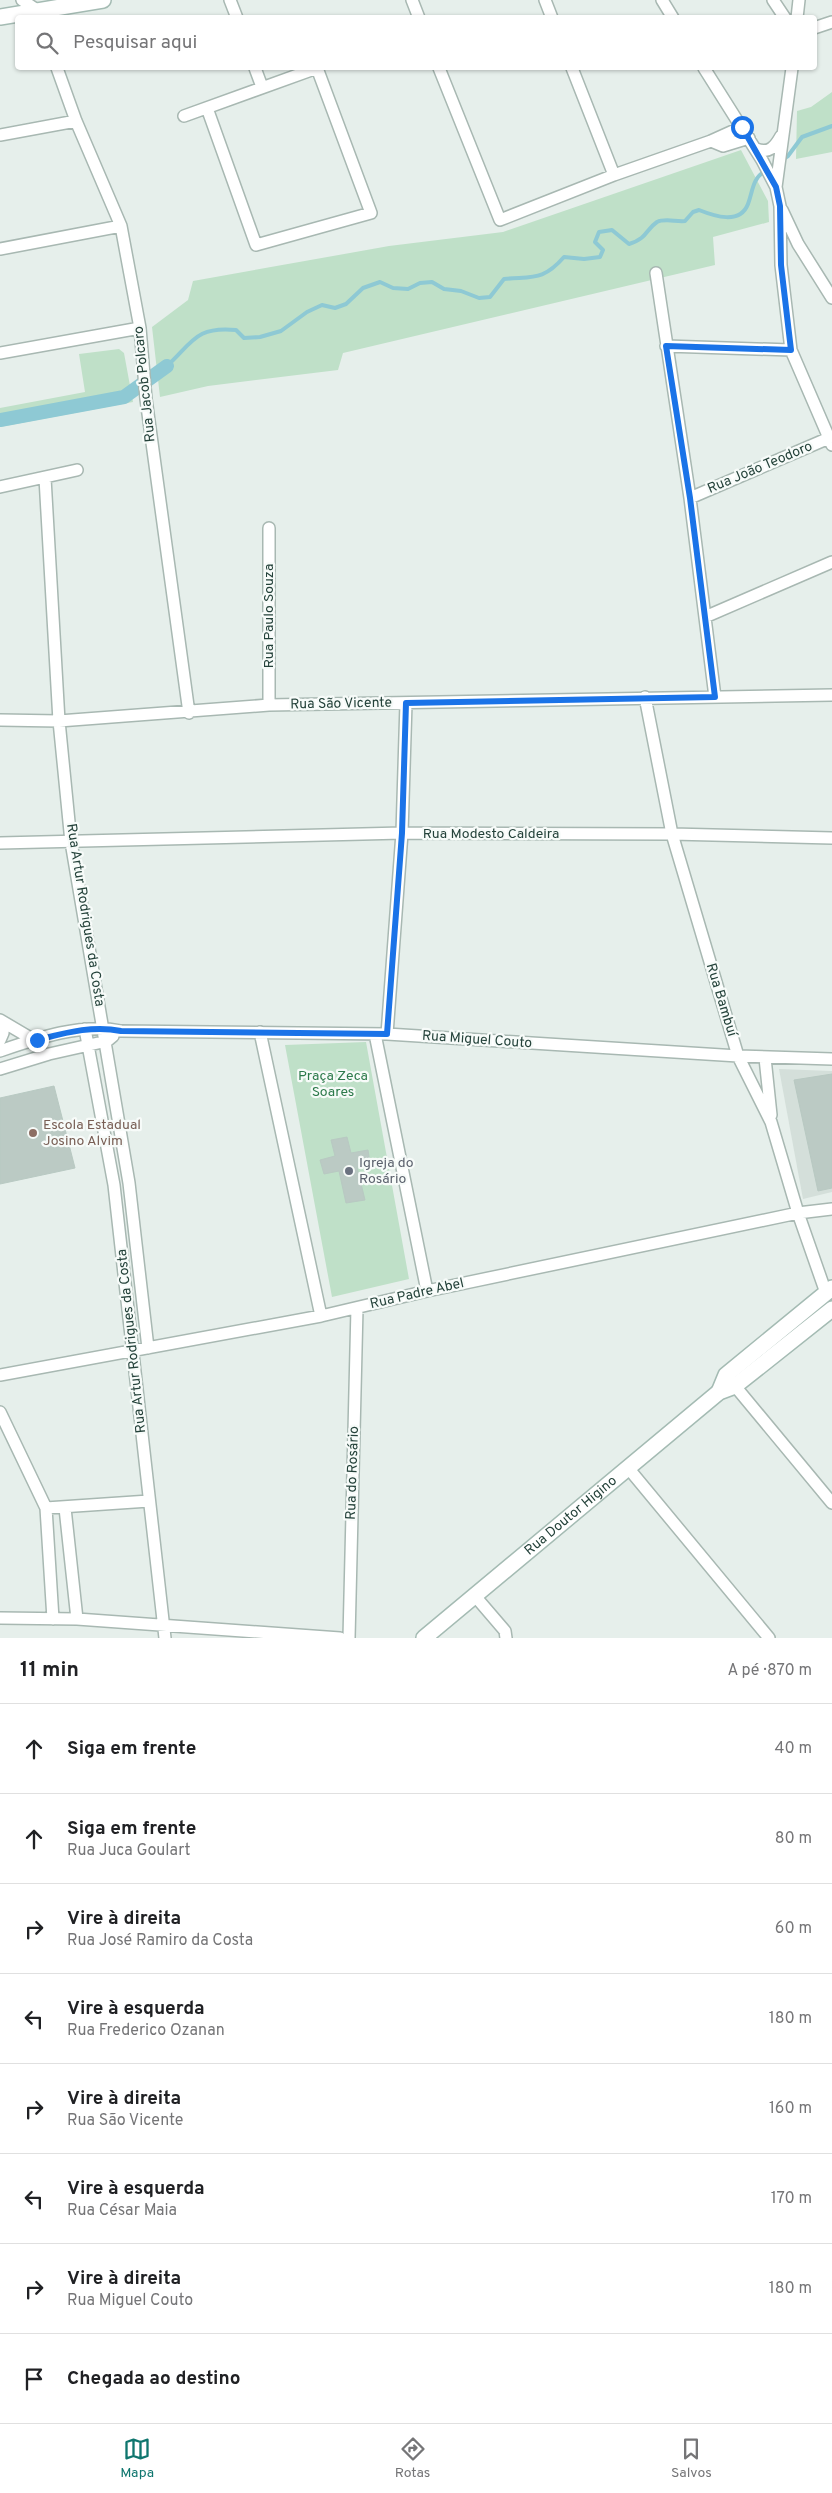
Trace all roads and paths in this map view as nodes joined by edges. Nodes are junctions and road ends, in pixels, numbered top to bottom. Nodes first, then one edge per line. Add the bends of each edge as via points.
1 (22, 0) edge
2 (103, 0) edge
3 (230, 0) edge
4 (412, 0) edge
5 (545, 0) edge
6 (662, 0) edge
7 (773, 0) edge
8 (799, 0) edge
9 (39, 14) edge
10 (26, 15) edge
11 (236, 15) edge
12 (419, 15) edge
13 (551, 15) edge
14 (671, 15) edge
15 (783, 15) edge
16 (797, 15) edge
17 (15, 16) edge
18 (0, 17) edge
19 (832, 22) edge
20 (817, 27) edge
21 (58, 70) edge
22 (256, 70) edge
23 (311, 70) edge
24 (318, 70) edge
25 (440, 70) edge
26 (573, 70) edge
27 (705, 70) edge
28 (792, 70) edge
29 (262, 87) junction
30 (207, 108) junction
31 (184, 116) dead end
32 (76, 122) junction
33 (742, 127) junction
34 (783, 133) junction
35 (0, 135) edge
36 (749, 138) junction
37 (711, 141) junction
38 (756, 149) junction
39 (614, 175) junction
40 (776, 187) junction
41 (780, 206) junction
42 (120, 226) junction
43 (0, 249) edge
44 (656, 274) dead end
45 (832, 298) edge
46 (140, 328) junction
47 (666, 346) junction
48 (791, 350) junction
49 (0, 353) edge
50 (831, 442) edge
51 (78, 470) dead end
52 (45, 478) junction
53 (0, 487) edge
54 (690, 498) junction
55 (269, 528) dead end
56 (832, 562) edge
57 (705, 617) junction
58 (832, 694) edge
59 (644, 697) junction
60 (715, 697) junction
61 (406, 703) junction
62 (270, 705) junction
63 (189, 713) junction
64 (0, 720) edge
65 (59, 721) junction
66 (402, 833) junction
67 (672, 834) junction
68 (832, 838) edge
69 (72, 842) junction
70 (0, 843) edge
71 (1, 1021) edge
72 (104, 1027) junction
73 (85, 1030) junction
74 (121, 1031) junction
75 (260, 1032) junction
76 (381, 1034) junction
77 (0, 1040) edge
78 (37, 1040) junction
79 (107, 1041) junction
80 (89, 1046) junction
81 (0, 1051) edge
82 (49, 1054) junction
83 (738, 1056) junction
84 (765, 1058) junction
85 (832, 1059) edge
86 (2, 1068) edge
87 (772, 1122) junction
88 (129, 1183) junction
89 (114, 1185) junction
90 (832, 1209) edge
91 (798, 1213) junction
92 (427, 1291) junction
93 (830, 1291) edge
94 (358, 1308) junction
95 (832, 1309) edge
96 (321, 1316) junction
97 (148, 1348) junction
98 (134, 1351) junction
99 (0, 1374) edge
100 (730, 1381) junction
101 (0, 1412) edge
102 (629, 1469) junction
103 (149, 1501) junction
104 (832, 1503) edge
105 (46, 1508) junction
106 (65, 1508) junction
107 (475, 1596) junction
108 (0, 1618) edge
109 (53, 1619) junction
110 (77, 1619) junction
111 (162, 1625) junction
112 (165, 1638) edge
113 (340, 1638) edge
114 (349, 1638) edge
115 (424, 1638) edge
116 (506, 1638) edge
117 (769, 1638) edge

1 - 9 street
2 - 9 main road
3 - 11 street
4 - 12 street
5 - 13 street
6 - 14 street
7 - 15 street
8 - 16 street
9 - 10 main road
17 - 18 main road
19 - 20 street
21 - 32 street, Rua Jacob Polcaro
22 - 29 street
23 - 29 street
24 - 30 street via 371,213 256,245
25 - 39 street via 500,220
26 - 39 street
27 - 33 street
28 - 34 street
29 - 30 street
30 - 31 street
32 - 35 street
32 - 42 street, Rua Jacob Polcaro
33 - 36 street
33 - 37 street
34 - 38 street via 769,150
34 - 40 street
36 - 37 street via 723,146
36 - 38 street
37 - 39 street
38 - 40 street
40 - 41 street
41 - 45 street via 798,244
41 - 48 street via 781,265
42 - 43 street
42 - 46 street, Rua Jacob Polcaro
44 - 47 street
46 - 49 street
46 - 63 street, Rua Jacob Polcaro via 146,399
47 - 48 street
47 - 54 street
48 - 50 street
50 - 54 street, Rua João Teodoro
51 - 52 street
52 - 53 street
52 - 65 street, Rua Artur Rodrigues da Costa
54 - 57 street
55 - 62 street, Rua Paulo Souza
56 - 57 street
57 - 60 street
58 - 60 street, Rua São Vicente
59 - 60 street, Rua São Vicente
59 - 61 street, Rua São Vicente
59 - 67 street, Rua Bambuí
61 - 62 street, Rua São Vicente
61 - 66 street
62 - 63 street, Rua São Vicente
63 - 65 street, Rua São Vicente
64 - 65 street, Rua São Vicente
65 - 69 street, Rua Artur Rodrigues da Costa
66 - 67 street, Rua Modesto Caldeira
66 - 69 street, Rua Modesto Caldeira
66 - 76 street
67 - 68 street, Rua Modesto Caldeira
67 - 83 street, Rua Bambuí
69 - 70 street, Rua Modesto Caldeira
69 - 72 street, Rua Artur Rodrigues da Costa
71 - 77 street via 3,1034
71 - 78 street
72 - 73 street, Rua Miguel Couto
72 - 74 street, Rua Miguel Couto
72 - 79 street, Rua Artur Rodrigues da Costa
72 - 80 street
73 - 78 street, Rua Miguel Couto
73 - 80 street, Rua Artur Rodrigues da Costa
74 - 75 street, Rua Miguel Couto
74 - 79 street
75 - 76 street, Rua Miguel Couto
75 - 96 street
76 - 83 street, Rua Miguel Couto
76 - 92 street
78 - 81 street, Rua Miguel Couto
78 - 82 street
79 - 80 street
79 - 88 street, Rua Artur Rodrigues da Costa
80 - 82 street
80 - 89 street, Rua Artur Rodrigues da Costa
81 - 86 street via 7,1059
82 - 86 street
83 - 84 street, Rua Miguel Couto
83 - 87 street, Rua Bambuí
84 - 85 street, Rua Miguel Couto
84 - 87 street
87 - 91 street, Rua Bambuí
88 - 89 street
88 - 97 street, Rua Artur Rodrigues da Costa
89 - 98 street, Rua Artur Rodrigues da Costa
90 - 91 street, Rua Padre Abel
91 - 92 street, Rua Padre Abel
91 - 93 street, Rua Bambuí
92 - 94 street, Rua Padre Abel
93 - 100 main road, Rua Doutor Higino
94 - 96 street, Rua Padre Abel
94 - 114 street, Rua do Rosário
95 - 100 main road, Rua Doutor Higino
96 - 97 street, Rua Padre Abel
97 - 98 street, Rua Padre Abel
98 - 99 street, Rua Padre Abel
98 - 103 street, Rua Artur Rodrigues da Costa
100 - 102 main road, Rua Doutor Higino
100 - 104 street
101 - 105 street
102 - 107 main road, Rua Doutor Higino
102 - 117 street
103 - 106 street
103 - 111 street, Rua Artur Rodrigues da Costa
105 - 106 street
105 - 109 street
106 - 110 street
107 - 115 main road, Rua Doutor Higino
107 - 116 street via 505,1631
108 - 109 street
109 - 110 street
110 - 111 street
111 - 112 street, Rua Artur Rodrigues da Costa
111 - 113 street

